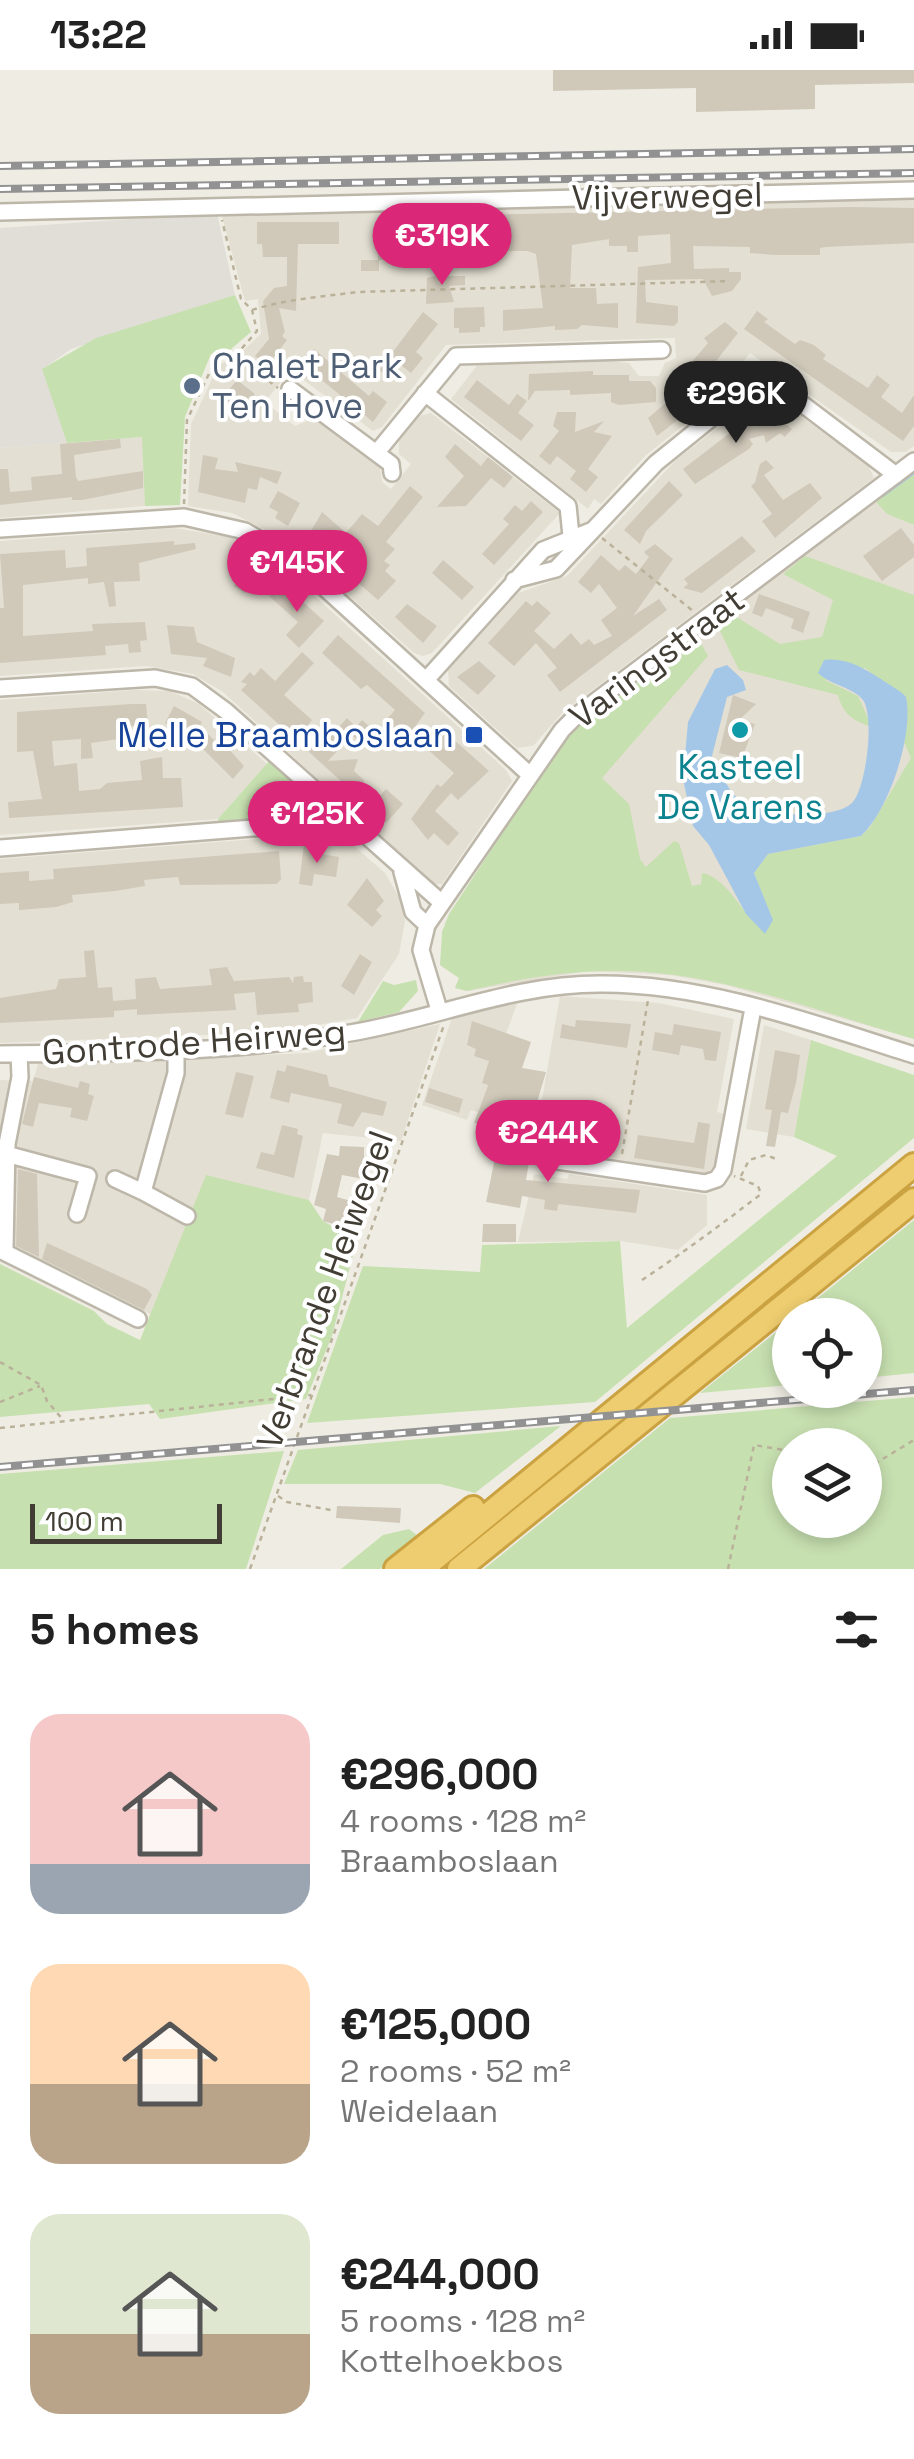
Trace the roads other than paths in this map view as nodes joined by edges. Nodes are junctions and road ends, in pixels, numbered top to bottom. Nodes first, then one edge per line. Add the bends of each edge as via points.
1 (914, 190) edge
2 (0, 212) edge
3 (662, 350) dead end
4 (290, 389) road end
5 (425, 392) junction
6 (378, 451) junction
7 (914, 460) edge
8 (392, 473) dead end
9 (896, 474) junction
10 (0, 529) edge
11 (593, 530) junction
12 (571, 536) junction
13 (514, 580) junction
14 (426, 680) junction
15 (0, 688) edge
16 (530, 776) junction
17 (340, 816) junction
18 (0, 848) edge
19 (402, 872) junction
20 (442, 903) junction
21 (427, 925) junction
22 (753, 1008) junction
23 (440, 1010) junction
24 (176, 1048) junction
25 (0, 1054) edge
26 (19, 1054) junction
27 (914, 1055) edge
28 (20, 1076) junction
29 (0, 1077) edge
30 (544, 1160) dead end
31 (4, 1165) edge
32 (914, 1166) edge
33 (115, 1179) dead end
34 (144, 1192) junction
35 (914, 1200) edge
36 (77, 1214) dead end
37 (187, 1216) dead end
38 (2, 1250) edge
39 (727, 1316) junction
40 (138, 1319) dead end
41 (396, 1569) edge
42 (422, 1569) edge
43 (459, 1569) edge

1 - 2 street, Vijverwegel
3 - 5 street via 456,356
4 - 6 street
5 - 6 street
5 - 12 street via 568,506
6 - 8 street
7 - 9 street, Varingstraat
9 - 11 street via 796,400 762,388 740,396 657,462
9 - 16 street, Varingstraat via 576,716
10 - 14 street via 184,517 245,531 281,551
11 - 12 street
11 - 13 street via 556,570
12 - 13 street via 543,550
13 - 14 street
14 - 16 street
15 - 17 street via 155,678 192,686
16 - 20 street, Varingstraat
17 - 18 street
17 - 19 street
19 - 20 street
19 - 21 street via 413,912
20 - 21 street, Varingstraat
21 - 23 street via 422,959
22 - 23 street, Gontrode Heirweg via 650,987 546,986
22 - 27 street, Gontrode Heirweg
22 - 30 street via 722,1174 705,1183
23 - 24 street, Gontrode Heirweg via 316,1039
24 - 26 street, Gontrode Heirweg
24 - 34 street via 176,1073
25 - 26 street, Gontrode Heirweg
26 - 28 street
28 - 29 street, Gontrode Heirweg
28 - 31 street
31 - 36 street via 88,1176
31 - 38 street
32 - 39 highway
33 - 34 street
34 - 37 street
35 - 43 highway
38 - 40 street
39 - 41 highway
39 - 42 highway

